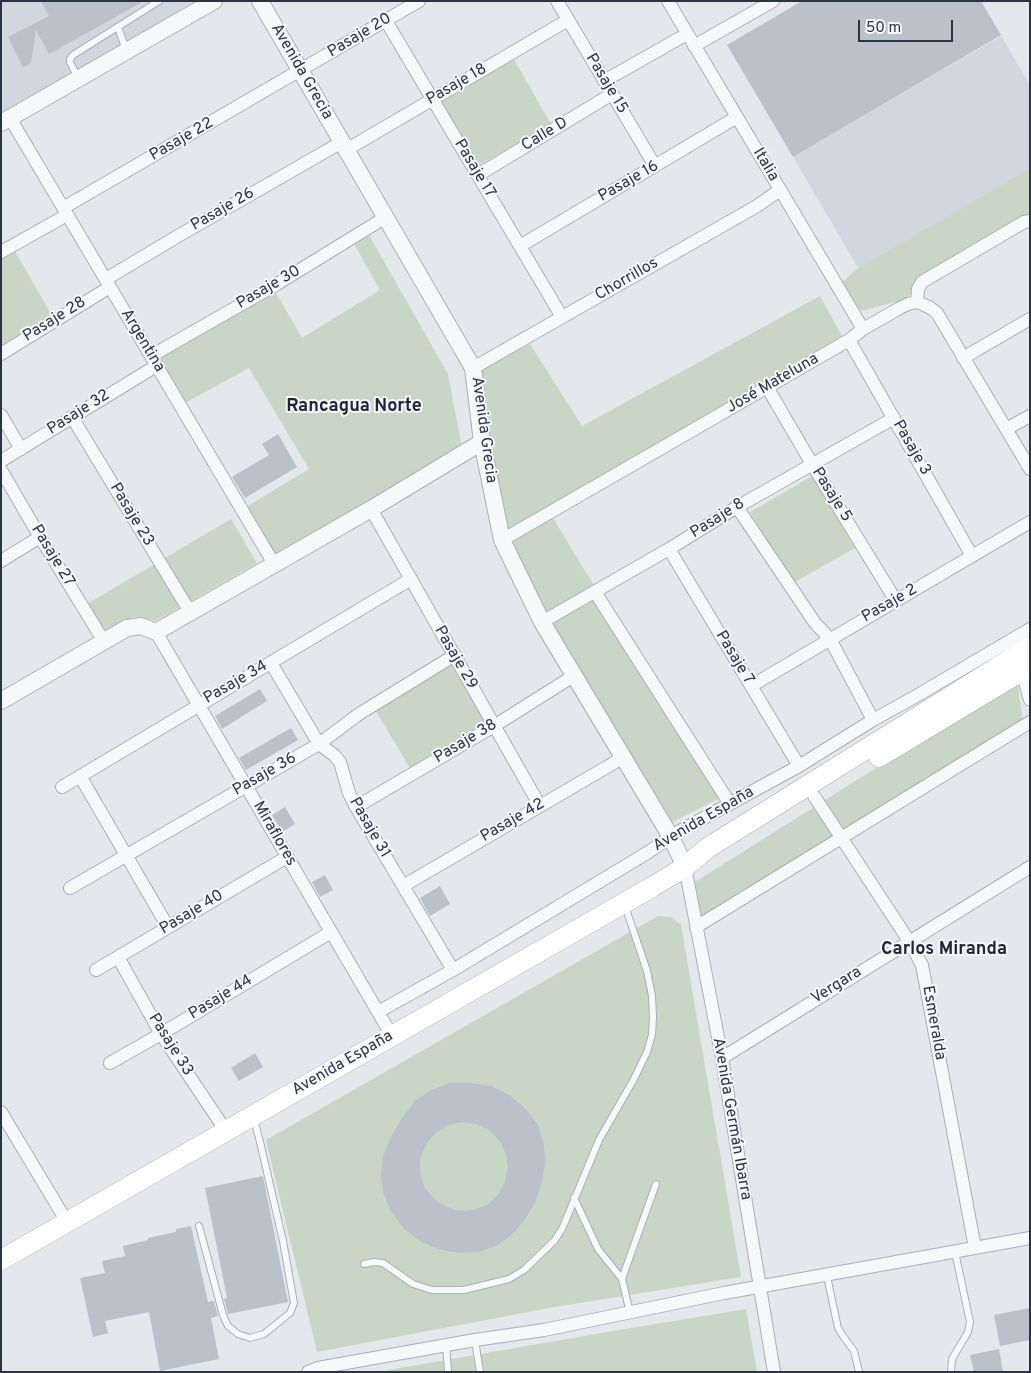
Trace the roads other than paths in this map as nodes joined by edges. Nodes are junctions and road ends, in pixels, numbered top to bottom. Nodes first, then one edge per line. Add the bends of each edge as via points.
1 (159, 1) edge
2 (214, 1) edge
3 (260, 1) edge
4 (419, 1) edge
5 (557, 1) edge
6 (668, 1) edge
7 (773, 1) edge
8 (568, 20) junction
9 (386, 21) junction
10 (118, 28) junction
11 (687, 34) junction
12 (694, 46) junction
13 (127, 52) junction
14 (301, 71) junction
15 (79, 80) junction
16 (604, 82) junction
17 (612, 94) junction
18 (433, 100) junction
19 (737, 117) junction
20 (6, 121) edge
21 (344, 146) junction
22 (655, 166) junction
23 (478, 175) junction
24 (780, 190) junction
25 (65, 211) junction
26 (386, 217) junction
27 (1030, 221) edge
28 (520, 246) junction
29 (1, 252) edge
30 (108, 283) junction
31 (917, 302) junction
32 (562, 317) junction
33 (1030, 319) edge
34 (863, 329) junction
35 (849, 340) junction
36 (1, 354) edge
37 (963, 358) junction
38 (154, 361) junction
39 (474, 368) junction
40 (768, 387) junction
41 (1, 415) edge
42 (1030, 416) edge
43 (72, 417) junction
44 (894, 418) junction
45 (1006, 429) junction
46 (482, 442) junction
47 (21, 449) junction
48 (1, 461) edge
49 (812, 464) junction
50 (1030, 469) edge
51 (1, 470) edge
52 (737, 507) junction
53 (370, 509) junction
54 (1030, 522) edge
55 (40, 537) junction
56 (502, 540) junction
57 (669, 549) junction
58 (972, 556) junction
59 (1, 561) edge
60 (274, 564) junction
61 (410, 579) junction
62 (595, 592) junction
63 (896, 601) junction
64 (190, 612) junction
65 (542, 622) junction
66 (1030, 629) edge
67 (156, 632) junction
68 (830, 639) junction
69 (103, 640) junction
70 (455, 655) junction
71 (1024, 660) edge
72 (271, 663) junction
73 (575, 675) junction
74 (751, 686) junction
75 (1030, 700) edge
76 (1, 701) edge
77 (198, 704) junction
78 (873, 720) junction
79 (1030, 722) edge
80 (494, 726) junction
81 (319, 744) junction
82 (624, 757) junction
83 (799, 766) junction
84 (80, 776) junction
85 (246, 786) junction
86 (62, 787) dead end
87 (814, 796) junction
88 (730, 804) junction
89 (540, 806) junction
90 (356, 807) junction
91 (671, 837) junction
92 (841, 837) junction
93 (126, 856) junction
94 (287, 856) junction
95 (685, 867) junction
96 (1030, 867) edge
97 (403, 886) junction
98 (70, 888) dead end
99 (624, 903) junction
100 (168, 927) junction
101 (696, 927) junction
102 (331, 932) junction
103 (909, 941) junction
104 (118, 957) junction
105 (96, 970) dead end
106 (453, 970) junction
107 (378, 1012) junction
108 (162, 1034) junction
109 (392, 1036) junction
110 (722, 1058) junction
111 (110, 1063) dead end
112 (1, 1112) edge
113 (253, 1116) junction
114 (226, 1131) junction
115 (656, 1184) dead end
116 (574, 1198) junction
117 (67, 1222) junction
118 (199, 1226) dead end
119 (1030, 1238) edge
120 (975, 1248) junction
121 (956, 1252) junction
122 (1, 1260) edge
123 (364, 1264) dead end
124 (826, 1276) junction
125 (622, 1279) junction
126 (760, 1288) junction
127 (630, 1312) junction
128 (475, 1340) junction
129 (446, 1345) junction
130 (308, 1372) edge
131 (448, 1372) edge
132 (480, 1372) edge
133 (774, 1372) edge
134 (859, 1372) edge
135 (951, 1372) edge

1 - 10 lane
2 - 13 street
3 - 14 street, Avenida Grecia
4 - 9 street, Pasaje 20
5 - 8 street, Pasaje 15
6 - 11 street, Italia
7 - 12 street
8 - 16 street, Pasaje 15
8 - 18 street, Pasaje 18
9 - 14 street, Pasaje 20
9 - 18 street, Pasaje 17
10 - 13 lane
10 - 15 lane via 70,59
11 - 12 street, Italia
11 - 16 street
12 - 19 street, Italia
13 - 15 street
14 - 21 street, Avenida Grecia
14 - 25 street, Pasaje 22
15 - 20 street
16 - 17 street, Pasaje 15
17 - 22 street, Pasaje 15
17 - 23 street, Calle D
18 - 21 street, Pasaje 18
18 - 23 street, Pasaje 17
19 - 22 street, Pasaje 16
19 - 24 street, Italia
20 - 25 street, Argentina
21 - 26 street, Avenida Grecia
21 - 30 street, Pasaje 26 via 178,236
22 - 28 street, Pasaje 16
23 - 28 street, Pasaje 17
24 - 32 street, Chorrillos
24 - 34 street, Italia
25 - 29 street, Pasaje 22
25 - 30 street, Argentina
26 - 38 street, Pasaje 30
26 - 39 street, Avenida Grecia
27 - 31 street via 922,282
28 - 32 street, Pasaje 17
30 - 36 street, Pasaje 28
30 - 38 street, Argentina
31 - 34 street, José Mateluna
31 - 37 street via 937,313
32 - 39 street, Chorrillos
33 - 37 street
34 - 35 street, José Mateluna
35 - 40 street, José Mateluna
35 - 44 street, Pasaje 3
37 - 45 street
38 - 43 street, Pasaje 32
38 - 60 street, Argentina
39 - 46 street, Avenida Grecia
40 - 49 street, Pasaje 5
40 - 56 street, José Mateluna
41 - 47 street
42 - 45 street
43 - 47 street, Pasaje 32
43 - 64 street, Pasaje 23
44 - 49 street, Pasaje 8
44 - 58 street, Pasaje 3
45 - 50 street
46 - 53 street
46 - 56 street, Avenida Grecia
47 - 48 street, Pasaje 32
49 - 52 street, Pasaje 8
49 - 63 street, Pasaje 5
51 - 55 street, Pasaje 27
52 - 57 street, Pasaje 8
52 - 68 street
53 - 60 street
53 - 61 street, Pasaje 29
54 - 58 street, Pasaje 2
55 - 59 street
55 - 69 street, Pasaje 27
56 - 65 street, Avenida Grecia
57 - 62 street, Pasaje 8
57 - 74 street, Pasaje 7
58 - 63 street, Pasaje 2
60 - 64 street
61 - 70 street, Pasaje 29
61 - 72 street, Pasaje 34
62 - 65 street, Pasaje 8
62 - 88 street
63 - 68 street, Pasaje 2
64 - 67 street
65 - 73 street, Avenida Grecia
66 - 78 street, Avenida España
67 - 69 street via 134,626
67 - 77 street, Miraflores
68 - 74 street, Pasaje 2
68 - 78 street
69 - 76 street
70 - 80 street, Pasaje 29
70 - 81 street, Pasaje 36 via 359,714
71 - 75 street
71 - 87 main road, Avenida España
71 - 95 main road, Avenida España via 709,847
72 - 77 street, Pasaje 34
72 - 81 street, Pasaje 31
73 - 80 street, Pasaje 38
73 - 82 street, Avenida Grecia
74 - 83 street, Pasaje 7
77 - 84 street, Pasaje 34
77 - 85 street, Miraflores
78 - 83 street, Avenida España
79 - 92 street
80 - 89 street, Pasaje 29
80 - 90 street, Pasaje 38
81 - 85 street, Pasaje 36
81 - 90 street, Pasaje 31 via 340,762
82 - 89 street, Pasaje 42
82 - 91 street, Avenida Grecia
83 - 88 street, Avenida España
84 - 86 street, Pasaje 34
84 - 93 street
85 - 93 street, Pasaje 36
85 - 94 street, Miraflores
87 - 92 street, Esmeralda
87 - 95 main road, Avenida España via 711,857
88 - 91 street, Avenida España
89 - 97 street, Pasaje 42
90 - 97 street, Pasaje 31
91 - 95 street, Avenida Grecia
91 - 106 street, Avenida España
92 - 101 street
92 - 103 street, Esmeralda
93 - 98 street, Pasaje 36
93 - 100 street
94 - 100 street, Pasaje 40
94 - 102 street, Miraflores
95 - 99 main road, Avenida España
95 - 101 street, Avenida Germán Ibarra
96 - 103 street, Vergara
97 - 106 street, Pasaje 31
99 - 109 main road, Avenida España
99 - 116 lane via 647,971 654,1017 652,1035 647,1052 599,1140
100 - 104 street, Pasaje 40
101 - 110 street, Avenida Germán Ibarra
102 - 107 street, Miraflores
102 - 108 street, Pasaje 44
103 - 110 street, Vergara
103 - 120 street, Esmeralda via 925,976
104 - 105 street, Pasaje 40
104 - 108 street, Pasaje 33
106 - 107 street, Avenida España
107 - 109 street, Miraflores
108 - 111 street, Pasaje 44
108 - 114 street, Pasaje 33
109 - 113 main road, Avenida España
110 - 126 street, Avenida Germán Ibarra
112 - 117 street
113 - 114 main road, Avenida España
113 - 118 lane via 294,1303 290,1313 264,1334 250,1338 228,1326
114 - 117 main road, Avenida España
115 - 125 lane
116 - 123 lane via 563,1227 554,1240 524,1270 509,1279 464,1290 432,1290 413,1284 384,1263
116 - 125 lane via 598,1249
117 - 122 main road, Avenida España
119 - 120 street
120 - 121 street
121 - 124 street
121 - 135 lane via 970,1322 968,1332 952,1359
124 - 126 street
124 - 134 lane via 838,1328 854,1351
125 - 127 lane
126 - 127 street
126 - 133 street, Avenida Germán Ibarra
127 - 128 street
128 - 129 street
128 - 132 lane
129 - 130 street
129 - 131 lane

